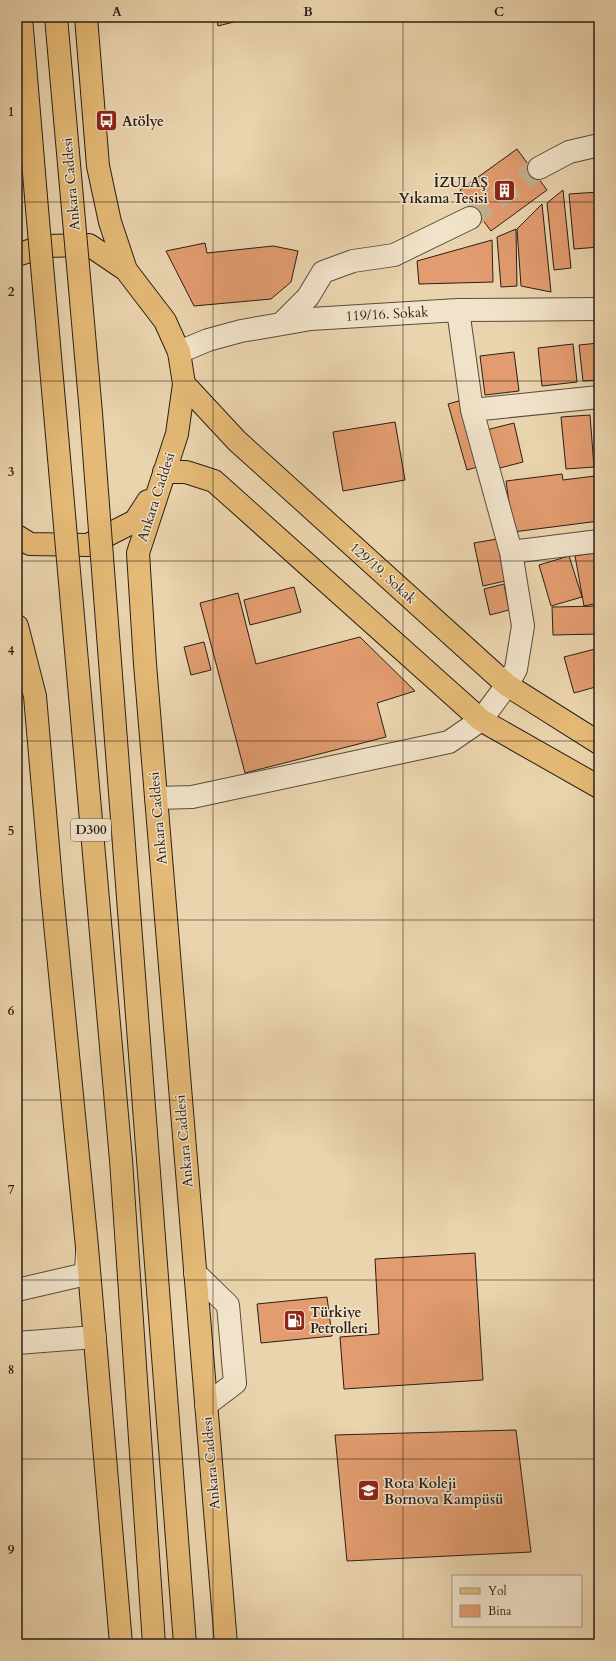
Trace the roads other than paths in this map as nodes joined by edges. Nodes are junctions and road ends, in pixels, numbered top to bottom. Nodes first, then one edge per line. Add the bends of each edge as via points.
1 (21, 17) edge
2 (56, 17) edge
3 (86, 17) edge
4 (599, 145) edge
5 (539, 168) tunnel mouth
6 (470, 218) tunnel mouth
7 (17, 255) edge
8 (126, 270) junction
9 (599, 309) edge
10 (458, 310) junction
11 (281, 324) junction
12 (179, 352) junction
13 (184, 384) junction
14 (599, 397) edge
15 (472, 410) junction
16 (162, 477) junction
17 (17, 536) edge
18 (599, 541) edge
19 (511, 552) junction
20 (17, 626) edge
21 (22, 664) edge
22 (507, 685) junction
23 (481, 720) junction
24 (599, 743) edge
25 (599, 787) edge
26 (156, 798) junction
27 (87, 1247) junction
28 (195, 1273) junction
29 (17, 1290) edge
30 (95, 1337) junction
31 (17, 1343) edge
32 (206, 1405) junction
33 (121, 1644) edge
34 (154, 1644) edge
35 (186, 1644) edge
36 (226, 1644) edge

1 - 34 main road, D300, bridge via 120,1160
2 - 35 main road, Ankara Caddesi / D300, bridge via 91,413
3 - 8 main road, Ankara Caddesi via 98,166 110,222
4 - 5 street via 569,152
6 - 11 street via 394,255 353,261 323,272 308,297
7 - 8 main road via 44,246 90,245
8 - 12 main road, Ankara Caddesi via 165,321
9 - 10 street, 119/16. Sokak
10 - 11 street, 119/16. Sokak via 311,319
10 - 15 street
11 - 12 street, 119/16. Sokak via 208,340
12 - 13 main road, Ankara Caddesi
13 - 16 main road, Ankara Caddesi via 177,434
13 - 22 main road, 129/19. Sokak via 237,442
14 - 15 street
15 - 19 street
16 - 17 main road via 135,521 88,545 30,544
16 - 23 main road via 186,472 214,481
16 - 26 main road, Ankara Caddesi via 138,553
18 - 19 street
19 - 22 street via 523,626 516,669
20 - 21 main road
21 - 27 main road via 35,696
22 - 23 street
22 - 24 main road, 129/19. Sokak
23 - 25 main road
23 - 26 street via 449,742 192,797
26 - 28 main road, Ankara Caddesi
27 - 29 street via 86,1274
27 - 30 main road
28 - 32 main road, Ankara Caddesi
28 - 32 street via 228,1305 235,1382
30 - 31 street
30 - 33 main road
32 - 36 main road, Ankara Caddesi

